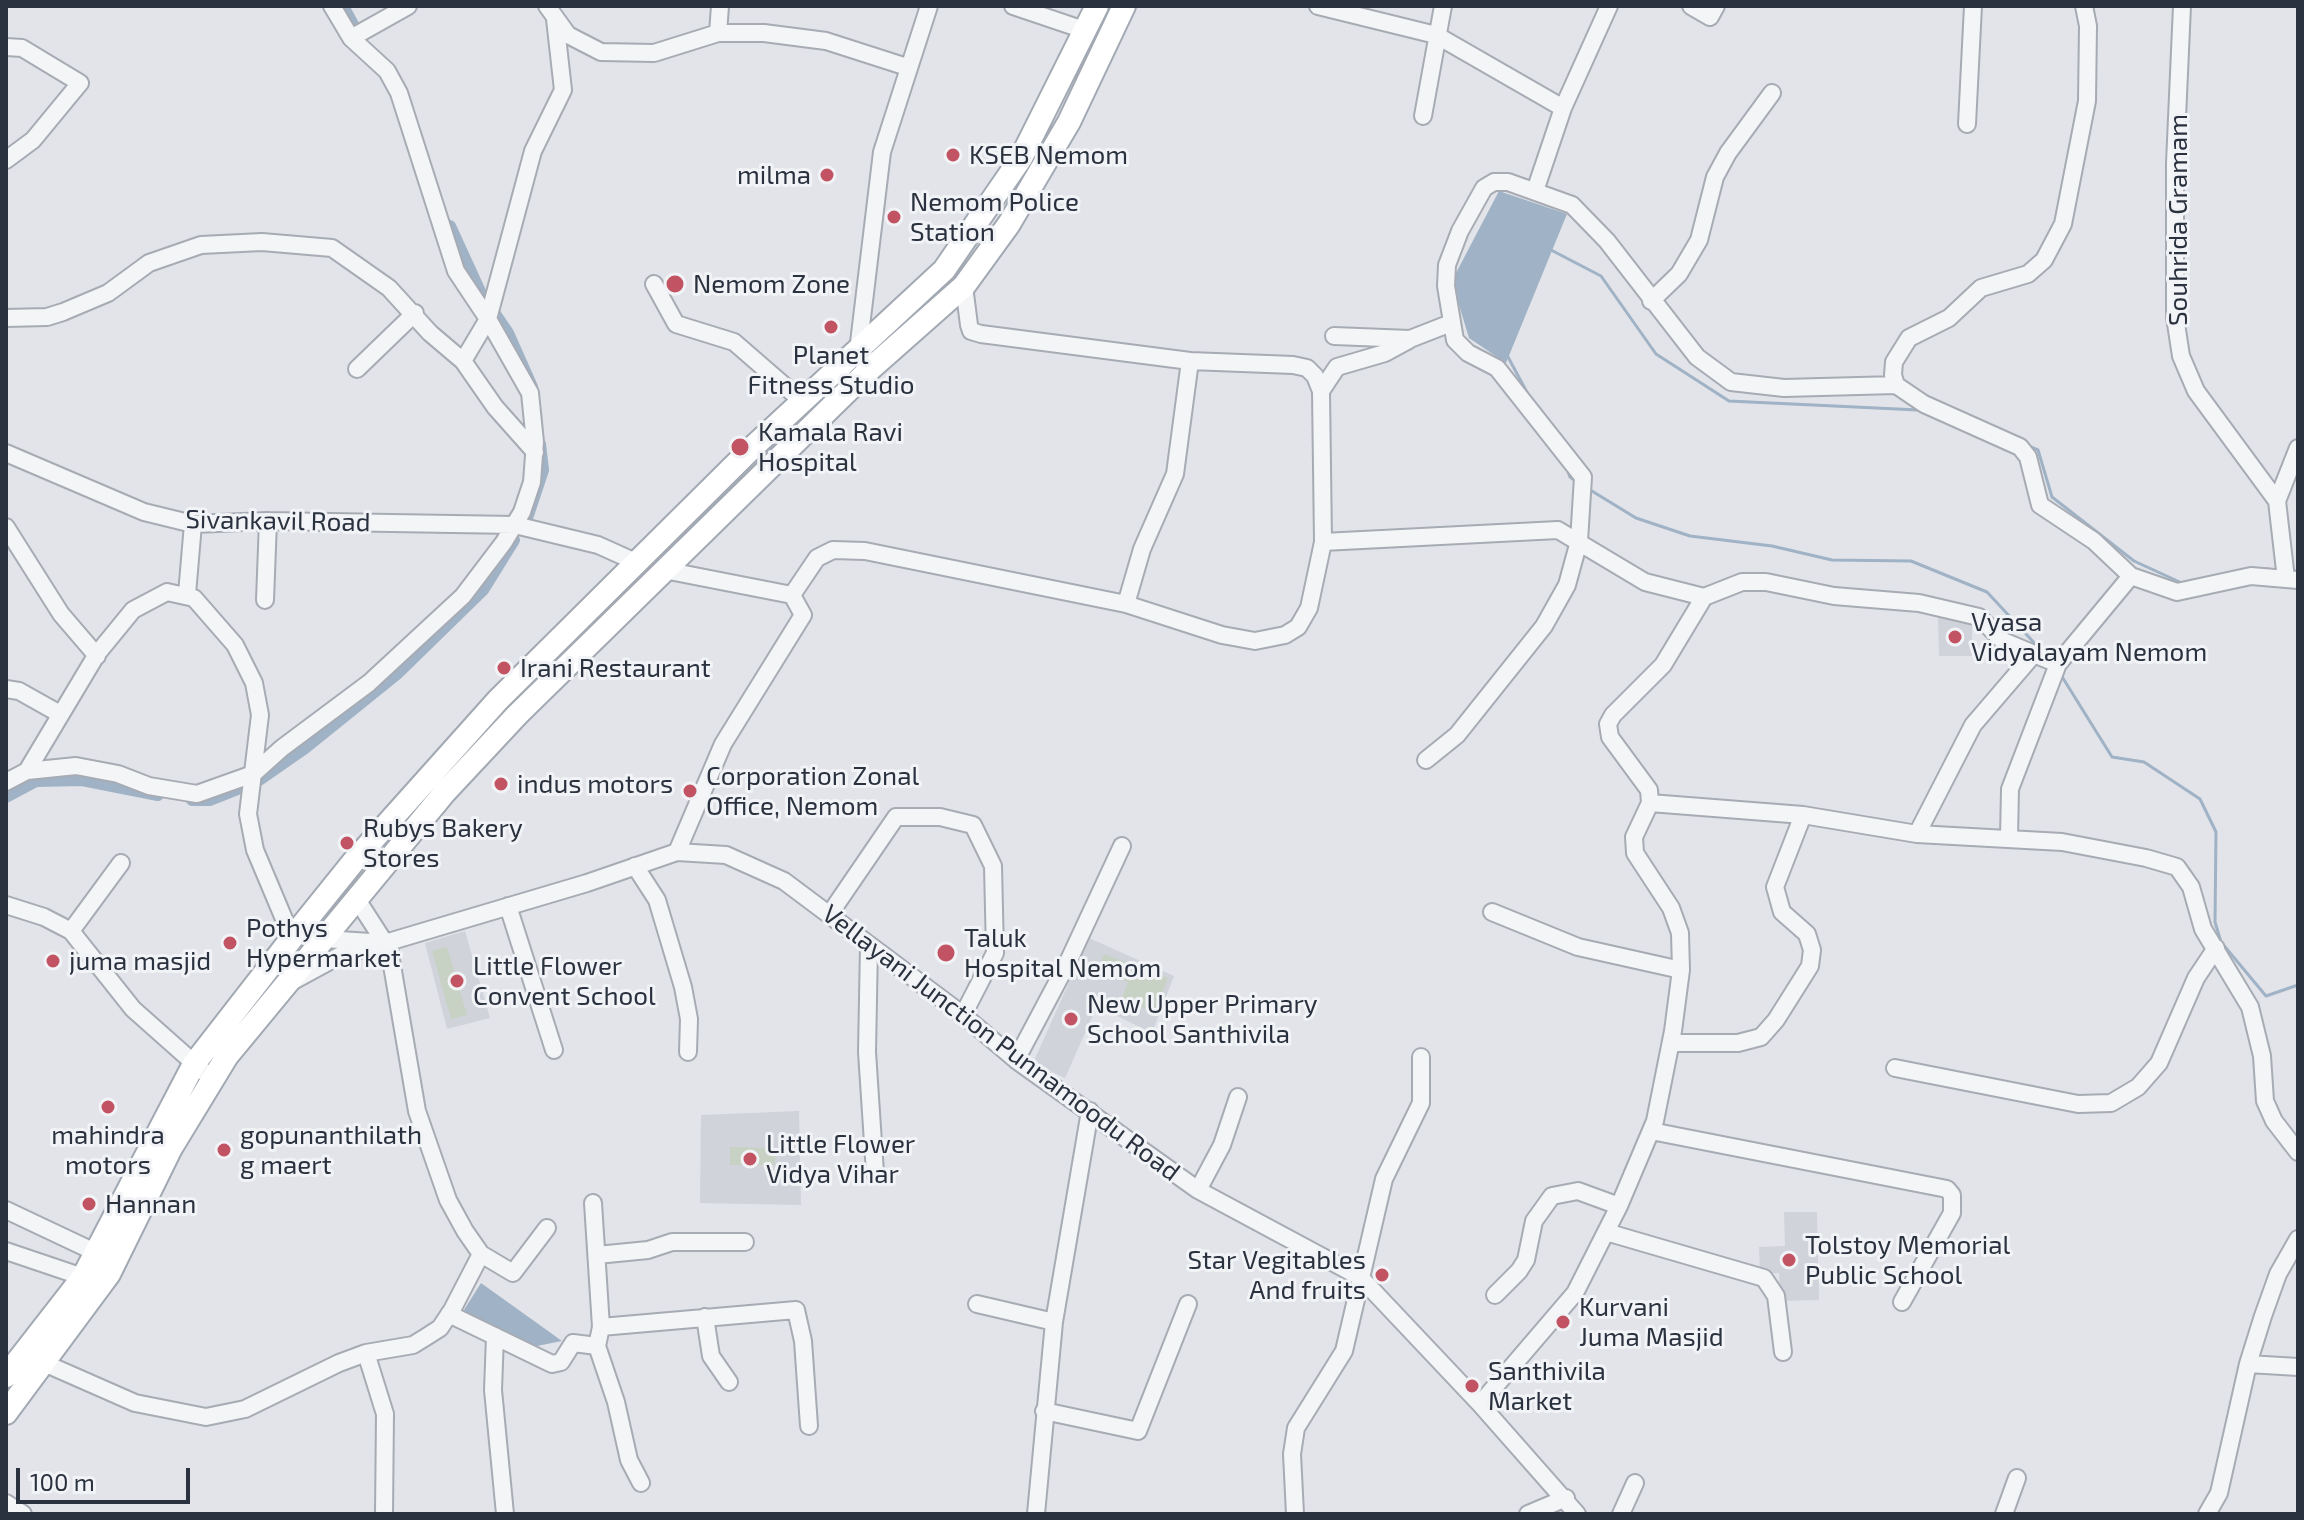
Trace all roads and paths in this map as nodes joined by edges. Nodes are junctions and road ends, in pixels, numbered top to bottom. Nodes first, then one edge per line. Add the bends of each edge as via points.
1 (332, 6) edge
2 (408, 6) edge
3 (720, 6) edge
4 (929, 6) edge
5 (1013, 6) edge
6 (1097, 6) edge
7 (1124, 6) edge
8 (1318, 6) edge
9 (1443, 6) edge
10 (1609, 6) edge
11 (1691, 6) edge
12 (1716, 6) edge
13 (1973, 6) edge
14 (2084, 6) edge
15 (2182, 6) edge
16 (551, 12) edge
17 (1087, 31) junction
18 (718, 33) junction
19 (1436, 35) junction
20 (351, 38) junction
21 (6, 47) edge
22 (907, 67) junction
23 (1772, 93) dead end
24 (1563, 108) junction
25 (1423, 116) dead end
26 (1967, 124) dead end
27 (6, 160) edge
28 (1535, 191) junction
29 (654, 284) dead end
30 (964, 286) junction
31 (1651, 301) junction
32 (415, 313) junction
33 (6, 318) edge
34 (488, 319) junction
35 (1451, 323) junction
36 (1334, 336) dead end
37 (1410, 339) junction
38 (863, 360) junction
39 (463, 361) junction
40 (1190, 361) junction
41 (357, 369) dead end
42 (1896, 385) junction
43 (1321, 391) junction
44 (802, 401) junction
45 (2298, 448) edge
46 (535, 452) junction
47 (6, 453) edge
48 (2277, 501) junction
49 (268, 521) junction
50 (193, 524) junction
51 (515, 525) junction
52 (6, 527) edge
53 (1579, 541) junction
54 (1323, 542) junction
55 (638, 563) junction
56 (664, 570) junction
57 (2131, 576) junction
58 (2292, 580) edge
59 (187, 594) junction
60 (792, 595) junction
61 (1704, 597) junction
62 (265, 600) dead end
63 (1126, 604) junction
64 (2033, 655) junction
65 (97, 656) junction
66 (2058, 664) junction
67 (6, 689) edge
68 (60, 714) junction
69 (1426, 760) dead end
70 (27, 771) junction
71 (253, 774) junction
72 (6, 782) edge
73 (1650, 803) junction
74 (1803, 815) junction
75 (1917, 834) junction
76 (2009, 837) junction
77 (1122, 846) dead end
78 (677, 852) junction
79 (121, 863) dead end
80 (635, 866) junction
81 (356, 898) junction
82 (6, 905) edge
83 (508, 906) junction
84 (1492, 912) dead end
85 (829, 915) junction
86 (71, 931) junction
87 (298, 931) junction
88 (325, 939) junction
89 (386, 943) junction
90 (869, 946) junction
91 (2216, 948) junction
92 (1681, 970) junction
93 (283, 987) junction
94 (963, 1015) junction
95 (1671, 1043) junction
96 (554, 1050) dead end
97 (688, 1052) dead end
98 (1421, 1057) dead end
99 (1016, 1060) junction
100 (194, 1064) junction
101 (1895, 1068) dead end
102 (213, 1080) junction
103 (1238, 1097) dead end
104 (1090, 1111) junction
105 (1651, 1131) junction
106 (2298, 1152) edge
107 (875, 1173) dead end
108 (1198, 1190) junction
109 (593, 1203) dead end
110 (1619, 1206) junction
111 (6, 1210) edge
112 (547, 1228) dead end
113 (1606, 1232) junction
114 (2298, 1239) edge
115 (745, 1242) dead end
116 (6, 1251) edge
117 (97, 1253) junction
118 (481, 1254) junction
119 (597, 1255) junction
120 (2292, 1262) edge
121 (83, 1277) junction
122 (1360, 1277) junction
123 (1495, 1295) dead end
124 (1902, 1302) dead end
125 (977, 1304) dead end
126 (1188, 1304) dead end
127 (449, 1314) junction
128 (705, 1317) junction
129 (1054, 1322) junction
130 (601, 1327) junction
131 (495, 1336) junction
132 (597, 1346) junction
133 (1783, 1352) dead end
134 (366, 1353) junction
135 (44, 1363) junction
136 (2248, 1364) junction
137 (2298, 1367) edge
138 (7, 1373) edge
139 (729, 1382) dead end
140 (1480, 1404) junction
141 (1044, 1411) junction
142 (6, 1413) edge
143 (809, 1426) dead end
144 (2017, 1478) dead end
145 (641, 1483) dead end
146 (1635, 1483) dead end
147 (1566, 1498) junction
148 (6, 1503) edge
149 (23, 1514) edge
150 (384, 1514) edge
151 (505, 1514) edge
152 (1036, 1514) edge
153 (1295, 1514) edge
154 (1528, 1514) edge
155 (1577, 1514) edge
156 (1621, 1514) edge
157 (2004, 1514) edge
158 (2207, 1514) edge

1 - 20 street
2 - 20 street
3 - 18 street
4 - 22 street
5 - 17 street
6 - 17 main road
7 - 30 main road via 1069,122 1009,224
8 - 19 street
9 - 19 street
10 - 24 street
11 - 12 street via 1710,17
13 - 26 street
14 - 42 street via 2087,101 2063,224 2038,268 1981,288 1949,318 1909,338 1894,362
15 - 48 street, Souhrida Gramam via 2175,163 2175,317 2181,356 2196,391
16 - 18 street via 568,35 601,52 654,53
16 - 34 street via 563,90 533,151
17 - 38 main road via 1021,158 965,244
18 - 22 street via 826,41
19 - 24 street
19 - 25 street
20 - 34 street via 387,71 399,93 456,271
21 - 27 street via 22,48 80,83 33,140
22 - 38 street via 882,152
23 - 31 street via 1715,177 1699,240 1679,274
24 - 28 street
28 - 31 street via 1572,205 1607,241
28 - 35 street via 1494,182 1478,197 1447,265
29 - 44 street via 676,324 734,342
30 - 38 main road
30 - 40 street via 971,331
31 - 42 street via 1697,357 1731,382 1784,388
32 - 33 street via 332,248 232,242 162,257 108,293 47,317
32 - 39 street
32 - 41 street
34 - 39 street
34 - 46 street via 530,393
35 - 37 street
35 - 53 street via 1455,340 1497,368 1583,477
36 - 37 street
37 - 43 street via 1385,353 1337,367
38 - 44 main road
38 - 56 main road
39 - 46 street
40 - 43 street via 1307,368
40 - 63 street via 1175,474 1142,549
42 - 57 street via 1924,404 2020,447 2028,457 2040,505 2094,541
43 - 54 street
44 - 55 main road
45 - 48 street
46 - 51 street via 532,482
47 - 50 street, Sivankavil Road via 144,512
48 - 58 street
49 - 50 street, Sivankavil Road
49 - 51 street, Sivankavil Road
49 - 62 street
50 - 59 street
51 - 55 street, Sivankavil Road via 598,545
51 - 71 street via 463,596 369,683
52 - 65 street via 61,614
53 - 54 street via 1558,530
53 - 61 street via 1645,582
53 - 69 street via 1567,585 1544,626 1457,735
54 - 63 street via 1309,608 1298,627 1285,635 1255,641 1222,635
55 - 87 main road via 468,733
56 - 60 street
56 - 81 main road via 445,792
57 - 58 street via 2177,592 2251,576
57 - 66 street
59 - 65 street via 167,592 133,610
59 - 71 street via 235,645 254,683 260,715
60 - 63 street via 817,558 833,550 865,551
60 - 78 street via 803,615 723,744
61 - 64 street via 1742,582 1766,582 1834,596 1919,603 1979,617 2003,641
61 - 73 street via 1663,665 1608,724 1610,737 1649,790
64 - 66 street
64 - 75 street via 1973,725
65 - 68 street
66 - 76 street via 2010,789
67 - 68 street
68 - 70 street
70 - 71 street via 76,766 197,794
70 - 72 street
71 - 87 street via 248,814 255,850
73 - 74 street
73 - 92 street via 1634,837 1635,853 1671,908 1680,933
74 - 75 street
74 - 95 street via 1775,887 1782,912 1807,934 1810,966 1761,1037 1738,1043
75 - 76 street
76 - 91 street via 2062,842 2177,867
77 - 99 street
78 - 80 street, Vellayani Junction Punnamoodu Road
78 - 85 street, Vellayani Junction Punnamoodu Road via 726,855 784,881
79 - 86 street
80 - 83 street, Vellayani Junction Punnamoodu Road
80 - 97 street via 657,900 683,987
81 - 88 main road
81 - 89 street
82 - 86 street
83 - 89 street, Vellayani Junction Punnamoodu Road
83 - 96 street
84 - 92 street via 1578,947
85 - 90 street, Vellayani Junction Punnamoodu Road
85 - 94 street via 896,817 940,817 973,825 993,866 995,953
86 - 100 street via 133,1009
87 - 88 main road
87 - 100 main road
88 - 89 street, Vellayani Junction Punnamoodu Road
88 - 93 main road
89 - 93 street via 339,956
89 - 118 street via 417,1111 448,1200
90 - 94 street, Vellayani Junction Punnamoodu Road
90 - 107 street via 867,1052
91 - 101 street via 2196,978 2159,1063 2138,1087 2111,1103 2078,1104
91 - 106 street via 2256,1023 2265,1101
92 - 95 street
93 - 102 main road
94 - 99 street, Vellayani Junction Punnamoodu Road
95 - 105 street
98 - 122 street via 1421,1103 1384,1179
99 - 104 street, Vellayani Junction Punnamoodu Road
100 - 102 street
100 - 117 main road
102 - 135 main road via 171,1148 109,1274
103 - 108 street via 1222,1145
104 - 108 street, Vellayani Junction Punnamoodu Road
104 - 129 street
105 - 110 street
105 - 124 street via 1947,1189 1952,1213
108 - 122 street, Vellayani Junction Punnamoodu Road
109 - 119 street
110 - 113 street
110 - 123 street via 1578,1191 1552,1196 1534,1221 1526,1260
111 - 117 street
112 - 118 street via 513,1273
113 - 133 street via 1764,1278 1776,1296
113 - 140 street via 1575,1293
114 - 120 street
115 - 119 street via 672,1242
116 - 121 street
117 - 121 main road
118 - 127 street
119 - 130 street
120 - 136 street
121 - 138 main road
122 - 140 street, Vellayani Junction Punnamoodu Road
122 - 153 street via 1344,1351 1296,1428
125 - 129 street
126 - 141 street via 1138,1431
127 - 131 street
127 - 134 street via 440,1328 413,1345
128 - 130 street
128 - 139 street via 711,1356
128 - 143 street via 796,1310
129 - 141 street
130 - 132 street
131 - 132 street via 552,1364 561,1362 573,1343
131 - 151 street via 493,1390
132 - 145 street via 629,1460
134 - 135 street via 245,1409 206,1417 135,1403
134 - 150 street via 385,1414
135 - 142 main road
136 - 137 street
136 - 158 street via 2219,1493
140 - 147 street, Vellayani Junction Punnamoodu Road
141 - 152 street
144 - 157 street
146 - 156 street
147 - 154 street
147 - 155 street, Vellayani Junction Punnamoodu Road
148 - 149 street

